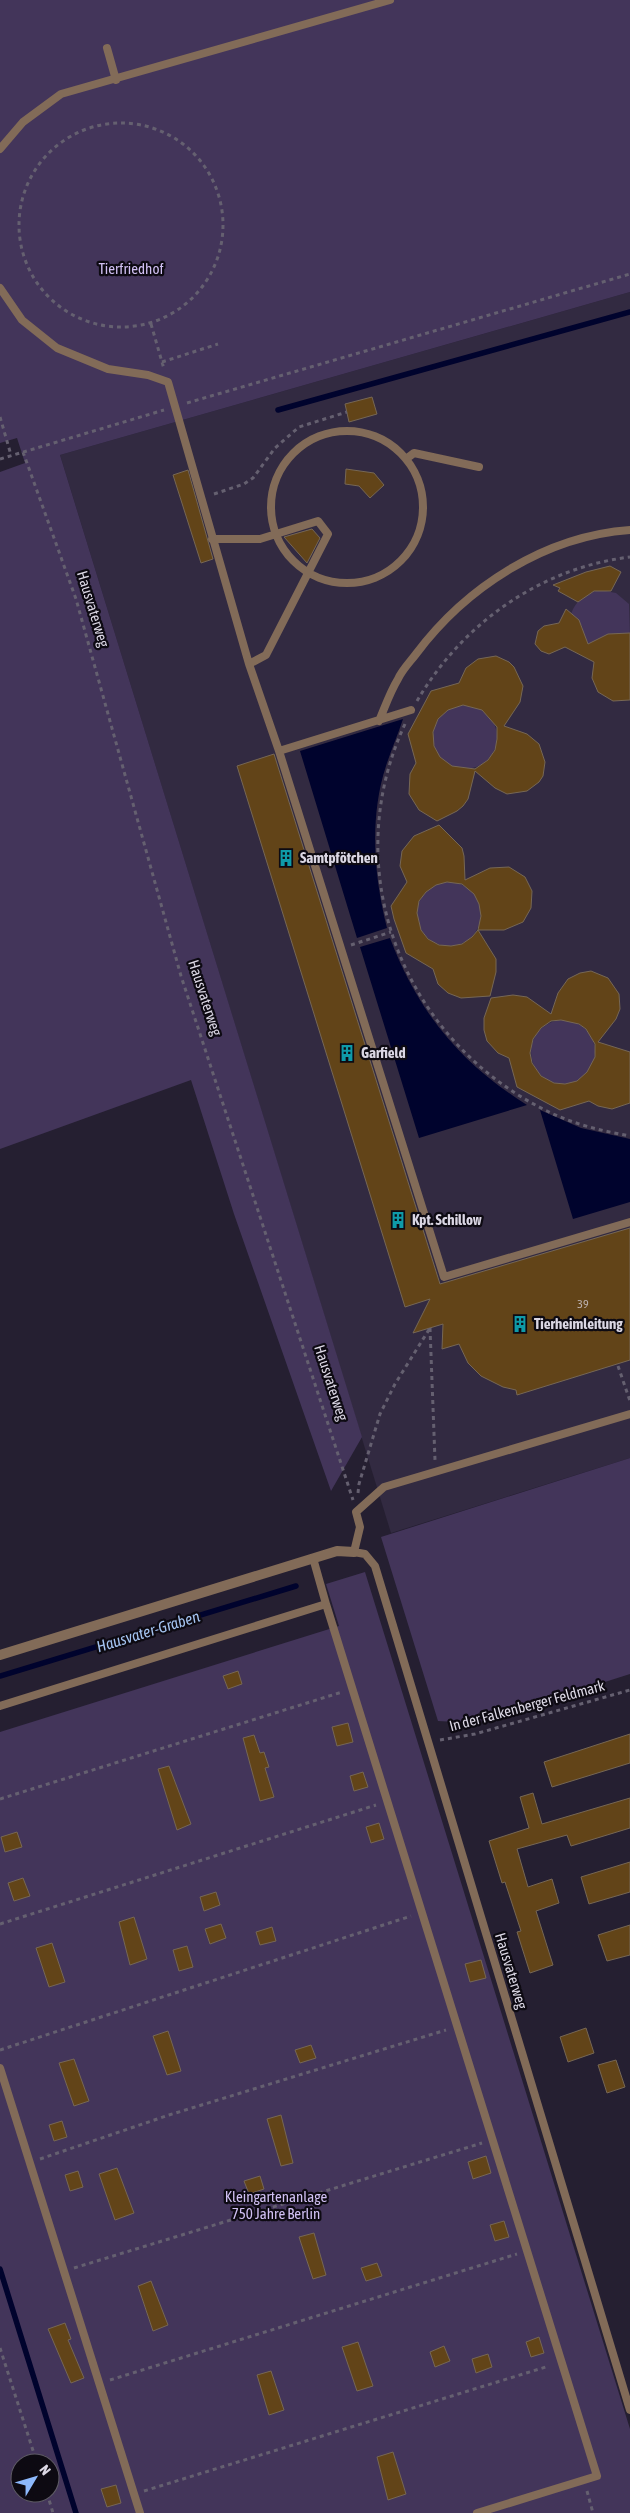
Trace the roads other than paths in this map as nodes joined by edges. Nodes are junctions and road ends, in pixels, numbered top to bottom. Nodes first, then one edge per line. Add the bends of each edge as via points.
1 (390, 0) edge
2 (107, 48) dead end
3 (116, 80) junction
4 (0, 149) edge
5 (0, 288) edge
6 (406, 459) junction
7 (479, 468) dead end
8 (630, 530) edge
9 (276, 534) junction
10 (212, 539) junction
11 (309, 572) junction
12 (249, 664) junction
13 (411, 710) road end
14 (379, 721) junction
15 (279, 751) junction
16 (630, 1222) edge
17 (630, 1414) edge
18 (354, 1552) junction
19 (312, 1558) junction
20 (326, 1604) junction
21 (0, 1655) edge
22 (0, 1706) edge
23 (0, 2068) edge
24 (630, 2410) edge
25 (140, 2513) edge
26 (477, 2513) edge

1 - 3 lane
2 - 3 lane
3 - 4 lane via 61,94 23,122
5 - 10 lane via 22,320 57,348 108,369 168,382
6 - 7 lane via 414,453
6 - 9 lane via 380,438 351,430 321,434 295,449 276,473 269,502
6 - 11 lane via 419,482 423,512 415,541 397,565 371,580 341,584
8 - 14 lane via 565,542 512,568 464,601 428,637 398,678
9 - 10 lane via 260,539
9 - 11 lane
9 - 11 lane via 318,521 328,534
10 - 12 lane
11 - 12 lane via 266,655
12 - 15 lane
13 - 14 lane
14 - 15 lane
15 - 16 lane via 444,1277
17 - 18 lane via 384,1487 356,1512 360,1527
18 - 19 street via 337,1551
18 - 24 lane, Hausvaterweg via 365,1554 375,1566
19 - 20 lane
19 - 21 street
20 - 22 lane
20 - 26 lane via 597,2476
23 - 25 lane

